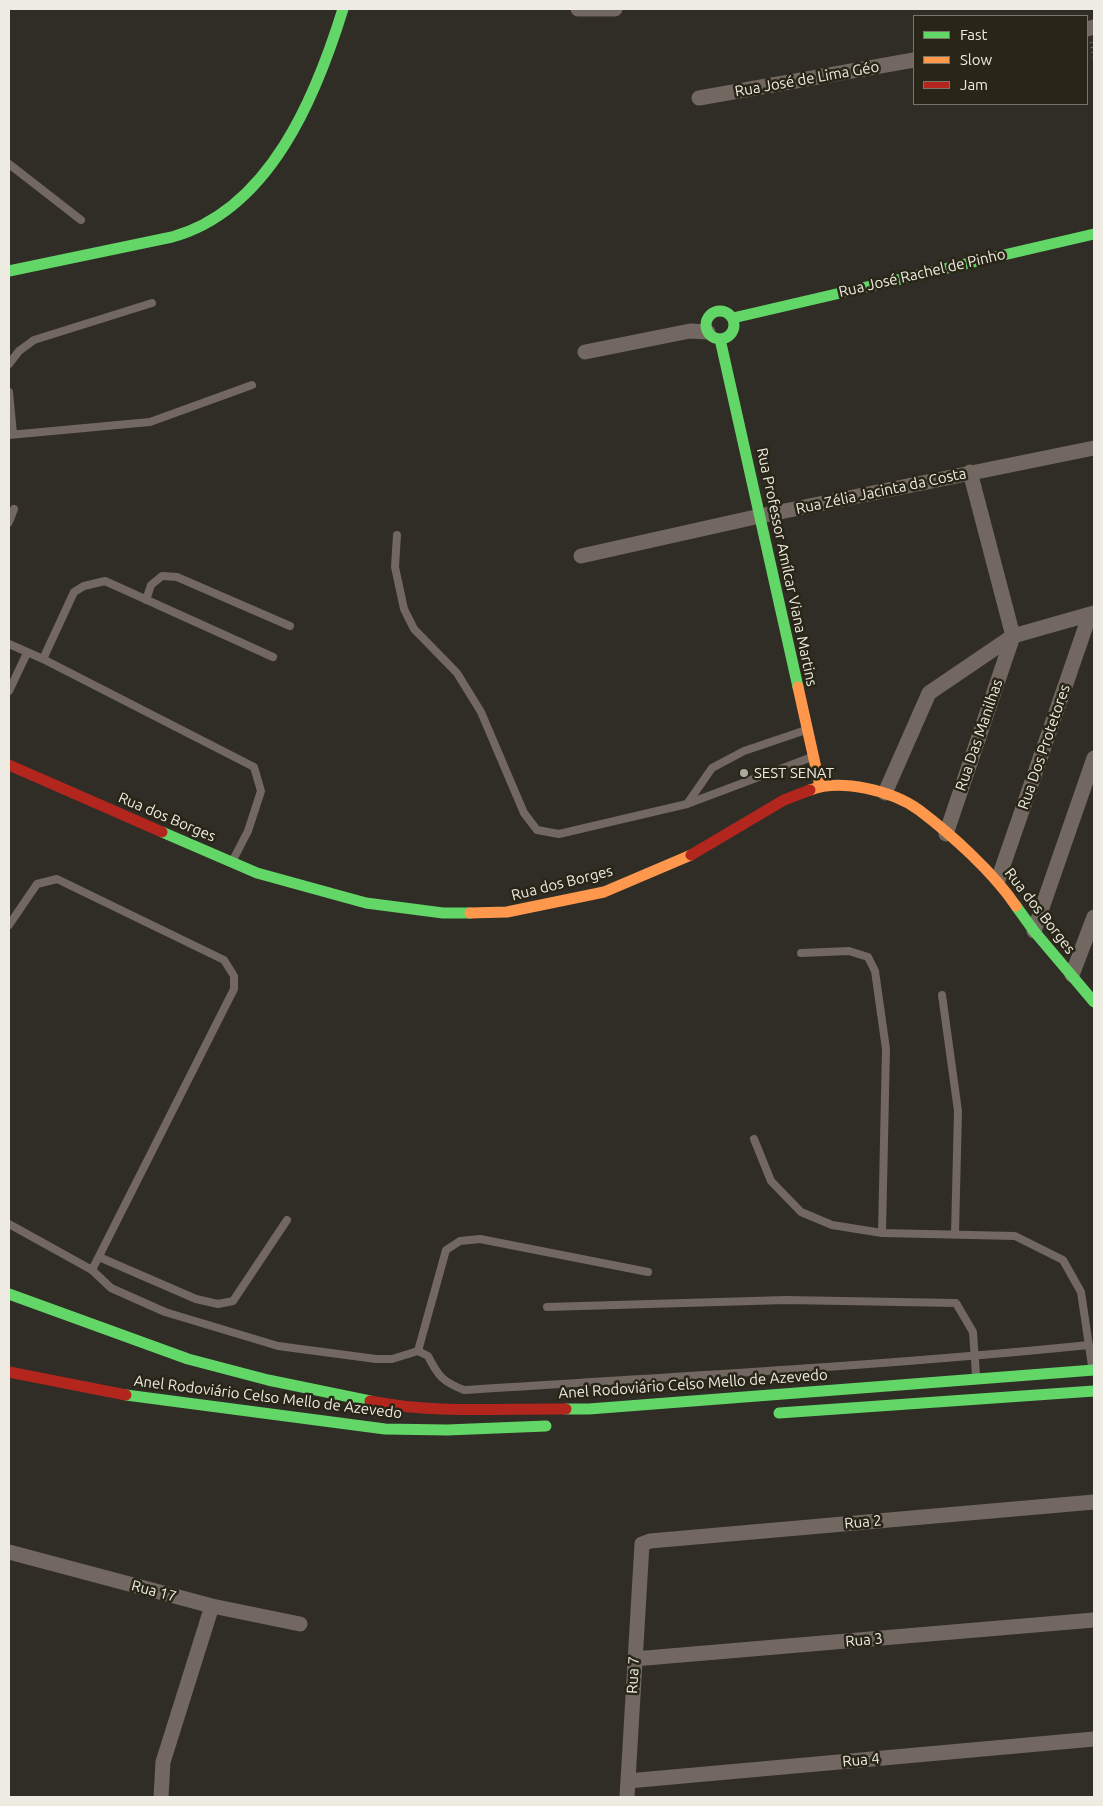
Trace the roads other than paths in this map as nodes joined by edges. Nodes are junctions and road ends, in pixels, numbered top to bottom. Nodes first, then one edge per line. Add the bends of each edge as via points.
1 (343, 9) edge
2 (578, 9) edge
3 (615, 9) edge
4 (913, 60) edge
5 (699, 98) dead end
6 (9, 164) edge
7 (81, 220) dead end
8 (1094, 234) edge
9 (9, 271) edge
10 (152, 303) dead end
11 (734, 321) junction
12 (715, 333) junction
13 (585, 352) dead end
14 (9, 364) edge
15 (252, 386) dead end
16 (9, 392) edge
17 (11, 434) edge
18 (1094, 448) edge
19 (970, 472) junction
20 (14, 509) dead end
21 (760, 516) junction
22 (9, 522) edge
23 (397, 535) dead end
24 (581, 556) dead end
25 (146, 600) junction
26 (1092, 613) edge
27 (290, 626) dead end
28 (1013, 636) junction
29 (9, 644) edge
30 (27, 653) junction
31 (273, 657) dead end
32 (43, 658) junction
33 (9, 691) edge
34 (808, 730) junction
35 (813, 756) junction
36 (1094, 758) edge
37 (9, 766) edge
38 (820, 786) junction
39 (886, 793) junction
40 (687, 804) junction
41 (946, 834) junction
42 (232, 862) junction
43 (998, 880) junction
44 (1094, 917) edge
45 (9, 925) edge
46 (1034, 931) junction
47 (801, 953) dead end
48 (1072, 975) junction
49 (942, 995) dead end
50 (1094, 1002) edge
51 (754, 1139) dead end
52 (287, 1220) dead end
53 (9, 1224) edge
54 (882, 1232) junction
55 (955, 1234) junction
56 (99, 1257) junction
57 (92, 1270) junction
58 (648, 1272) dead end
59 (9, 1294) edge
60 (547, 1307) dead end
61 (1089, 1345) junction
62 (418, 1351) junction
63 (975, 1357) junction
64 (1093, 1370) edge
65 (9, 1372) edge
66 (976, 1379) junction
67 (28, 1388) dead end
68 (1094, 1391) edge
69 (118, 1394) junction
70 (769, 1413) dead end
71 (562, 1425) dead end
72 (1094, 1502) edge
73 (9, 1552) edge
74 (640, 1553) joint
75 (212, 1606) junction
76 (1094, 1620) edge
77 (300, 1624) dead end
78 (634, 1659) junction
79 (1094, 1739) edge
80 (628, 1781) junction
81 (161, 1797) edge
82 (627, 1797) edge

1 - 9 main road via 331,51 303,116 265,174 226,210 187,232
2 - 3 street
4 - 5 street, Rua José de Lima Géo
6 - 7 lane
8 - 11 main road, Rua José Rachel de Pinho via 749,313
10 - 14 lane via 34,340
11 - 12 main road via 732,332
11 - 12 main road via 726,311 710,314
12 - 13 street via 690,331
12 - 21 main road, Rua Professor Amílcar Viana Martins via 724,354
15 - 17 lane via 150,422
16 - 17 lane
18 - 19 street, Rua Zélia Jacinta da Costa
19 - 21 street, Rua Zélia Jacinta da Costa
19 - 28 street
20 - 22 lane
21 - 24 street, Rua Zélia Jacinta da Costa
21 - 34 main road, Rua Professor Amílcar Viana Martins
23 - 40 lane via 395,567 404,609 414,629 457,673 481,712 524,813 536,830 559,834
25 - 27 lane via 151,585 162,576 177,578
25 - 31 lane
25 - 32 lane via 105,582 84,586 74,592
26 - 28 street
26 - 43 street, Rua Dos Protetores
28 - 39 street via 929,693
28 - 41 street, Rua Das Manilhas
29 - 30 lane
30 - 32 lane
30 - 33 lane
32 - 42 lane via 254,767 261,791 248,831
34 - 35 main road, Rua Professor Amílcar Viana Martins
34 - 40 lane via 744,751 712,768
35 - 38 main road, Rua Professor Amílcar Viana Martins
35 - 40 lane
36 - 46 street
37 - 42 main road, Rua dos Borges
38 - 39 main road, Rua dos Borges via 855,786
38 - 42 main road, Rua dos Borges via 784,800 701,851 604,892 507,912 443,913 366,903 257,873
39 - 41 main road, Rua dos Borges via 918,809
41 - 43 main road, Rua dos Borges
43 - 46 main road, Rua dos Borges
44 - 48 street
45 - 56 lane via 37,884 57,879 224,960 234,976 234,990
46 - 48 main road, Rua dos Borges
47 - 54 lane via 849,951 868,958 875,971 886,1049
48 - 50 main road, Rua dos Borges
49 - 55 lane via 958,1111
51 - 54 lane via 771,1181 801,1212 832,1225
52 - 56 lane via 244,1288 233,1301 218,1304 196,1299
53 - 57 lane
54 - 55 lane
55 - 61 lane via 1015,1236 1062,1260 1081,1292
56 - 57 lane
57 - 62 lane via 111,1288 166,1312 278,1346 376,1359 392,1359
58 - 62 lane via 480,1239 460,1241 446,1250
59 - 66 main road, Anel Rodoviário Celso Mello de Azevedo via 188,1359 268,1380 386,1404 589,1409
60 - 63 lane via 786,1300 956,1303 973,1332
61 - 63 lane
61 - 64 lane
62 - 63 lane via 428,1356 446,1384 464,1390
63 - 66 lane
64 - 66 main road, Anel Rodoviário Celso Mello de Azevedo
65 - 69 main road, Anel Rodoviário Celso Mello de Azevedo
67 - 69 main road
68 - 70 main road
69 - 71 main road, Anel Rodoviário Celso Mello de Azevedo via 385,1429
72 - 74 street, Rua 2 via 650,1541 642,1544
73 - 75 street, Rua 17
74 - 78 street, Rua 7
75 - 77 street, Rua 17
75 - 81 street via 163,1762
76 - 78 street, Rua 3
78 - 80 street, Rua 7
79 - 80 street, Rua 4
80 - 82 street, Rua 7

